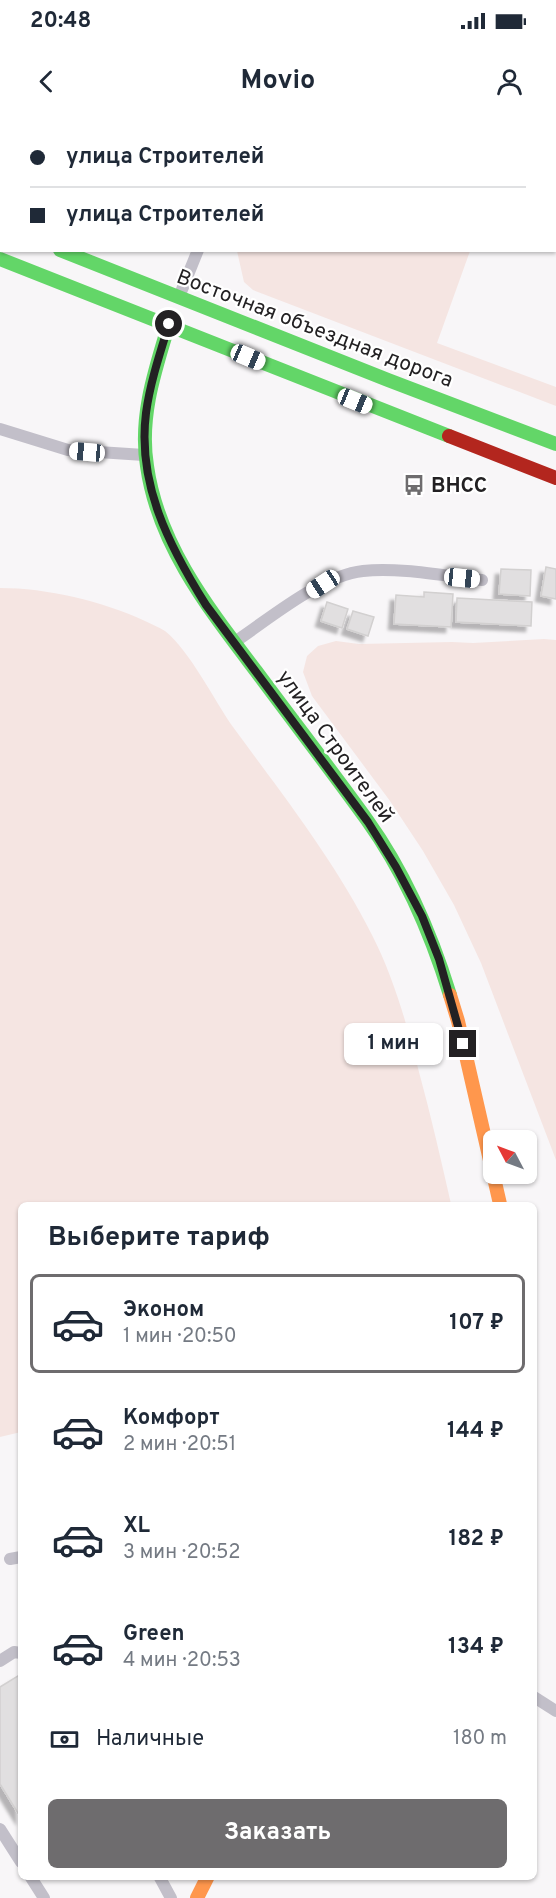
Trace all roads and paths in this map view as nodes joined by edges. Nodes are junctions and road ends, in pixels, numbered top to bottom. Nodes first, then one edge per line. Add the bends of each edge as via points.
1 (64, 252) edge
2 (197, 252) edge
3 (0, 259) edge
4 (174, 311) junction
5 (0, 429) edge
6 (556, 444) edge
7 (145, 455) junction
8 (556, 478) edge
9 (482, 580) dead end
10 (235, 641) junction
11 (500, 1202) edge
12 (18, 1653) edge
13 (0, 1661) edge
14 (537, 1699) edge
15 (556, 1711) edge
16 (0, 1829) edge
17 (18, 1857) edge
18 (33, 1880) edge
19 (161, 1880) edge
20 (206, 1880) edge
21 (44, 1898) edge
22 (171, 1898) edge
23 (197, 1898) edge

1 - 4 main road, Восточная объездная дорога
2 - 4 lane
3 - 4 main road, Восточная объездная дорога
4 - 6 main road, Восточная объездная дорога via 388,380
4 - 7 main road, улица Строителей via 147,405
4 - 8 main road, Восточная объездная дорога via 376,410
5 - 7 lane via 68,450
7 - 10 main road, улица Строителей via 150,490 167,537 200,595
9 - 10 lane via 361,571 323,584
10 - 11 main road, улица Строителей via 368,822 422,916 458,1022
12 - 13 lane
14 - 15 lane
16 - 17 lane
18 - 21 lane
19 - 22 lane
20 - 23 main road

